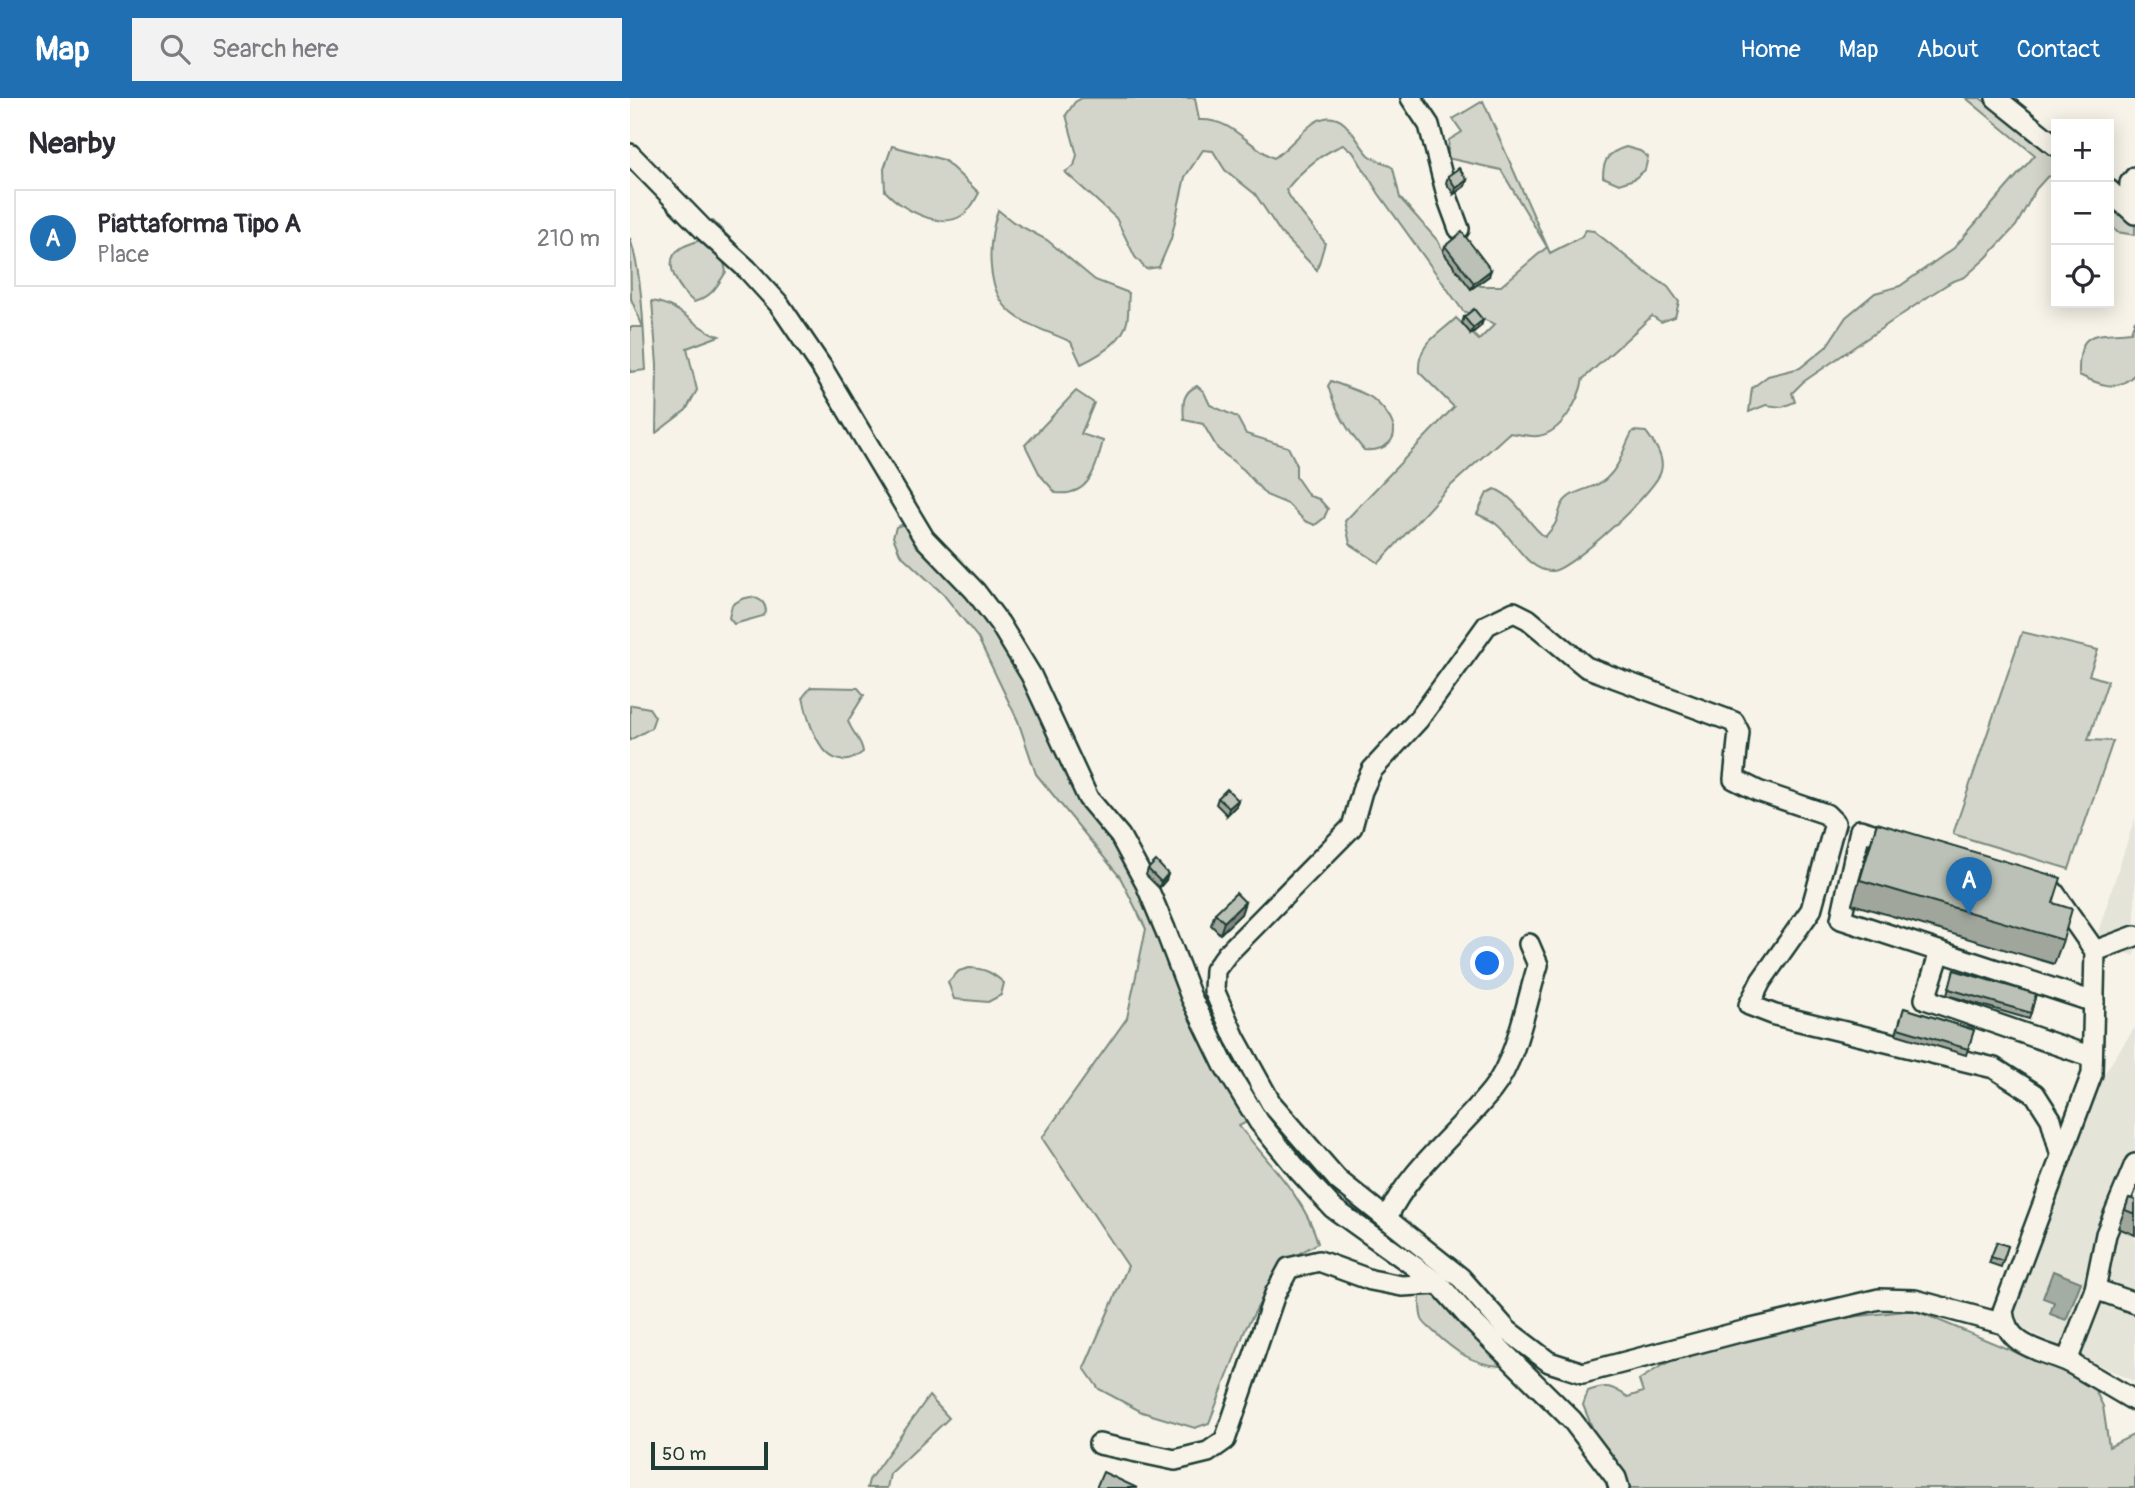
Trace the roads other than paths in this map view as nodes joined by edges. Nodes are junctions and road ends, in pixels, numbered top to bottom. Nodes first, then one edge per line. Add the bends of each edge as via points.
1 (1411, 98) edge
2 (1996, 98) edge
3 (2051, 142) edge
4 (630, 154) edge
5 (2135, 177) edge
6 (2114, 195) edge
7 (2129, 209) edge
8 (1459, 229) dead end
9 (1911, 846) edge
10 (2014, 879) edge
11 (2135, 936) edge
12 (1528, 944) dead end
13 (2095, 951) junction
14 (1940, 952) junction
15 (2094, 1002) junction
16 (2092, 1057) junction
17 (2078, 1111) junction
18 (2051, 1119) junction
19 (2061, 1156) junction
20 (2135, 1164) edge
21 (1387, 1218) junction
22 (1439, 1284) junction
23 (2095, 1289) junction
24 (2135, 1303) edge
25 (2004, 1324) junction
26 (2067, 1361) junction
27 (2135, 1401) edge
28 (1099, 1444) dead end
29 (1619, 1488) edge

1 - 8 street via 1429,125
2 - 3 street
4 - 22 street via 779,304 924,538 1000,624 1031,675 1088,798 1120,836 1146,884 1191,997 1224,1065 1259,1122 1334,1208
5 - 7 street via 2130,183
6 - 7 street
9 - 14 street via 1860,830 1841,919
10 - 13 street via 2053,891
11 - 13 street
12 - 21 street via 1538,965 1512,1055 1493,1089 1397,1196
13 - 15 street
14 - 15 street
14 - 16 street via 1925,999
15 - 16 street
16 - 17 street via 2092,1074
17 - 18 street
17 - 19 street
18 - 19 street
18 - 21 street via 2035,1094 1994,1068 1749,1005 1760,981 1811,909 1835,823 1826,814 1734,779 1739,732 1734,722 1586,667 1514,611 1487,625 1419,719 1372,770 1352,827 1215,970 1214,990 1270,1103 1338,1180
19 - 25 street via 2003,1311
20 - 23 street via 2106,1234
21 - 25 street via 1461,1278 1507,1330 1549,1362 1583,1373 1879,1299 1915,1300
22 - 28 street via 1391,1284 1319,1261 1289,1268 1275,1294 1225,1440 1208,1452 1175,1460
22 - 29 street via 1572,1420
23 - 24 street
23 - 26 street
25 - 26 street via 2015,1340
26 - 27 street

